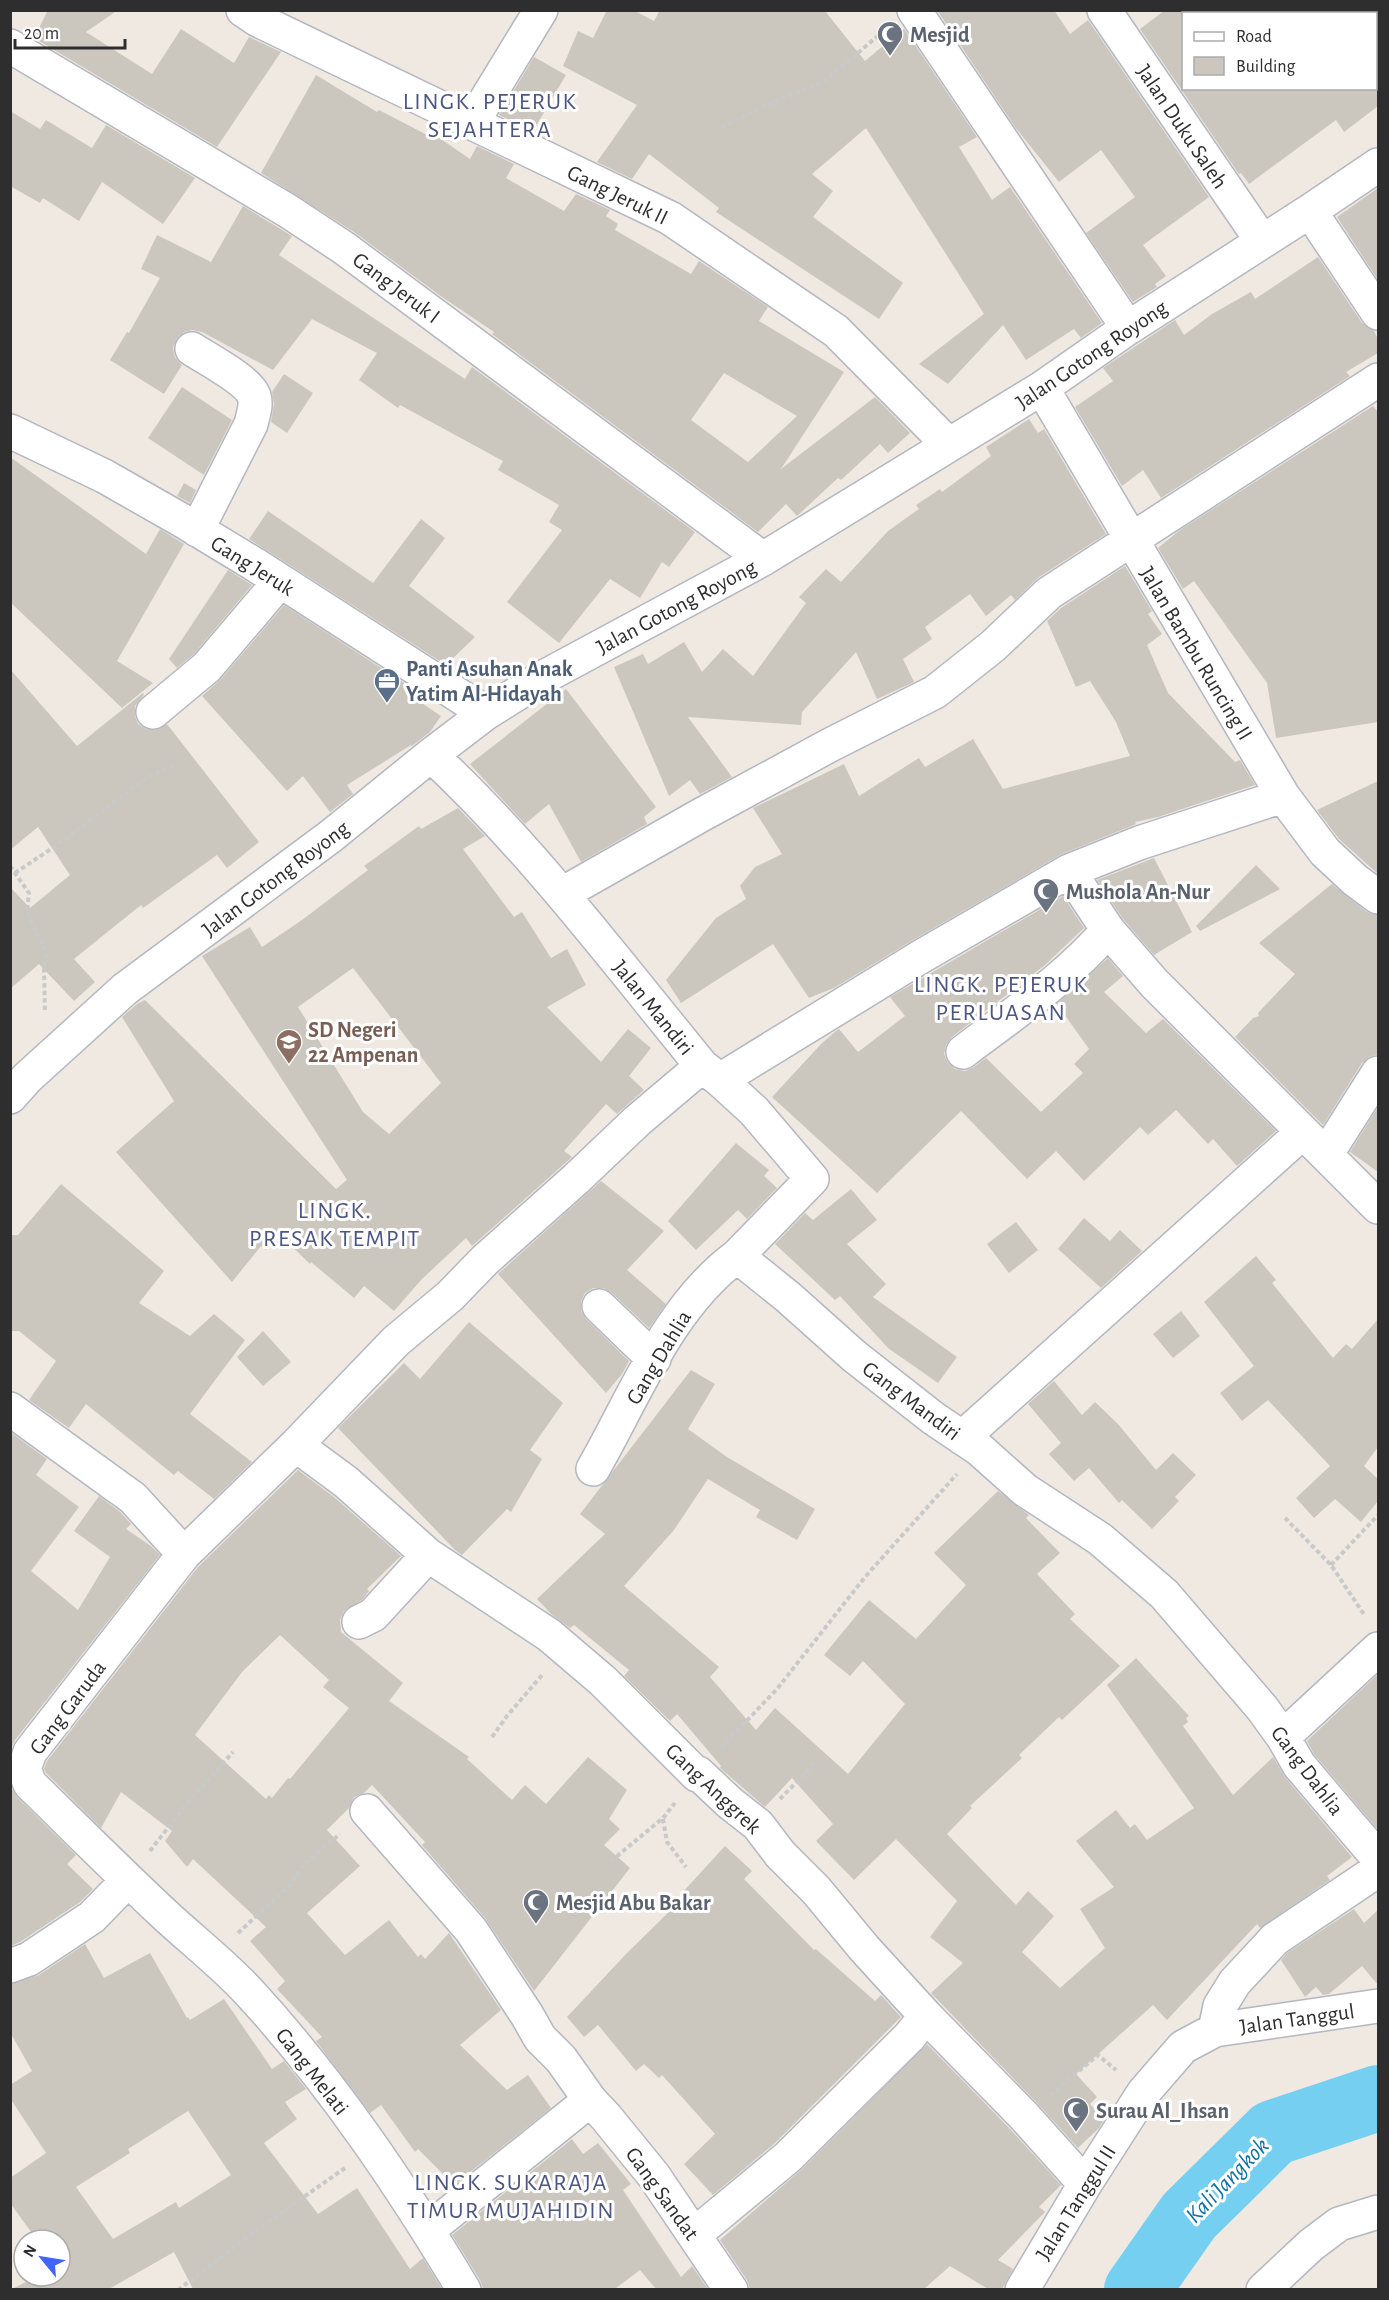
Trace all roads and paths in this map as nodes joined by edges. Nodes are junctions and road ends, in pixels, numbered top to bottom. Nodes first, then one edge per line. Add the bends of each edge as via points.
1 (243, 10) edge
2 (541, 10) edge
3 (1104, 10) edge
4 (902, 18) edge
5 (10, 46) edge
6 (472, 123) junction
7 (721, 128) dead end
8 (1378, 165) edge
9 (1310, 212) junction
10 (1262, 241) junction
11 (1378, 313) edge
12 (1128, 328) junction
13 (192, 349) dead end
14 (1378, 380) edge
15 (1042, 388) junction
16 (10, 431) edge
17 (949, 445) junction
18 (197, 530) junction
19 (1132, 541) junction
20 (763, 559) junction
21 (280, 582) junction
22 (153, 712) dead end
23 (486, 713) junction
24 (431, 755) junction
25 (175, 765) dead end
26 (1283, 796) junction
27 (10, 866) edge
28 (1069, 872) junction
29 (15, 873) junction
30 (562, 894) junction
31 (1378, 897) edge
32 (1108, 930) junction
33 (70, 1040) junction
34 (963, 1052) dead end
35 (711, 1073) junction
36 (1378, 1073) edge
37 (10, 1097) edge
38 (1302, 1132) junction
39 (1326, 1155) junction
40 (1378, 1207) edge
41 (737, 1256) junction
42 (599, 1306) dead end
43 (654, 1359) junction
44 (10, 1409) edge
45 (971, 1443) junction
46 (296, 1445) junction
47 (593, 1469) dead end
48 (1378, 1515) edge
49 (1285, 1518) dead end
50 (184, 1554) junction
51 (428, 1556) junction
52 (1331, 1565) junction
53 (1367, 1619) dead end
54 (359, 1622) dead end
55 (566, 1650) junction
56 (1378, 1650) edge
57 (1262, 1708) joint
58 (492, 1737) dead end
59 (1283, 1737) junction
60 (233, 1752) dead end
61 (818, 1760) dead end
62 (698, 1773) junction
63 (367, 1811) joint
64 (758, 1825) junction
65 (1378, 1858) edge
66 (611, 1861) dead end
67 (686, 1867) dead end
68 (1378, 1870) edge
69 (128, 1880) junction
70 (211, 1957) junction
71 (10, 1966) edge
72 (1378, 2006) edge
73 (926, 2016) junction
74 (1215, 2030) junction
75 (1144, 2092) junction
76 (590, 2100) junction
77 (1024, 2116) junction
78 (372, 2150) junction
79 (1085, 2184) junction
80 (1378, 2212) edge
81 (428, 2230) junction
82 (695, 2234) junction
83 (178, 2289) edge
84 (464, 2289) edge
85 (731, 2289) edge
86 (1022, 2289) edge
87 (1263, 2289) edge

1 - 6 street, Gang Jeruk II
2 - 6 street
3 - 10 street, Jalan Duku Saleh
4 - 7 path via 826,80
4 - 12 street
5 - 20 street, Gang Jeruk I via 345,248
6 - 17 street, Gang Jeruk II via 680,224 836,331
8 - 9 street, Jalan Gotong Royong
9 - 10 street, Jalan Gotong Royong
9 - 11 street
10 - 12 street, Jalan Gotong Royong
12 - 15 street, Jalan Gotong Royong
13 - 18 street via 249,387 255,408 251,424
14 - 19 street
15 - 17 street, Jalan Gotong Royong
15 - 19 street, Jalan Bambu Runcing II
16 - 18 street, Gang Jeruk via 104,476
17 - 20 street, Jalan Gotong Royong
18 - 21 street, Gang Jeruk
19 - 26 street, Jalan Bambu Runcing II
19 - 30 street via 1049,593 993,646 935,692 711,809
20 - 23 street, Jalan Gotong Royong via 542,678
21 - 22 street via 207,668
21 - 23 street, Gang Jeruk
23 - 24 street, Jalan Gotong Royong
24 - 30 street, Jalan Mandiri
24 - 33 street, Jalan Gotong Royong via 332,836 125,989
25 - 29 path via 148,777
26 - 28 street via 1139,843
26 - 31 street, Jalan Bambu Runcing II via 1325,852
27 - 29 path
28 - 32 street
28 - 35 street
29 - 33 path via 29,893 27,911 46,952 45,1013
30 - 35 street, Jalan Mandiri
32 - 34 street via 1091,950
32 - 38 street via 1154,983
33 - 37 street, Jalan Gotong Royong
35 - 41 street via 754,1111 812,1179
35 - 46 street, Gang Garuda via 637,1121 450,1296 396,1341
36 - 39 street
38 - 39 street
38 - 45 street
39 - 40 street
41 - 43 street, Gang Dahlia via 700,1288
41 - 45 street, Gang Mandiri via 854,1356
42 - 43 street
43 - 47 street, Gang Dahlia
44 - 50 street via 133,1498
45 - 57 street, Gang Mandiri via 1025,1490 1100,1539 1164,1594
45 - 62 path via 777,1689
46 - 50 street, Gang Garuda
46 - 51 street, Gang Anggrek via 346,1482
48 - 52 path
49 - 52 path
50 - 69 street, Gang Garuda via 30,1752 24,1769 30,1784
51 - 54 street via 373,1615
51 - 55 street, Gang Anggrek
52 - 53 path
55 - 58 path
55 - 62 street, Gang Anggrek
56 - 59 street
57 - 59 street, Gang Dahlia
59 - 65 street, Gang Dahlia via 1299,1766
60 - 69 path via 184,1807
61 - 64 path
62 - 64 street, Gang Anggrek
63 - 70 path via 305,1863 290,1885
63 - 76 street, Gang Sandat via 471,1930 540,2038 561,2059
64 - 73 street, Gang Anggrek
66 - 67 path via 663,1818 667,1842
68 - 74 street via 1275,1939 1235,1982 1220,2006
69 - 70 street, Gang Melati
69 - 71 street via 92,1917 29,1959
70 - 78 street, Gang Melati via 247,1990 303,2057
72 - 74 street, Jalan Tanggul
73 - 77 street, Gang Anggrek
73 - 82 street via 788,2157
74 - 75 street, Jalan Tanggul II via 1183,2047
75 - 77 path via 1098,2055
75 - 79 street, Jalan Tanggul II
76 - 81 street
76 - 82 street, Gang Sandat via 654,2175
77 - 79 street, Gang Anggrek
78 - 81 street, Gang Melati
78 - 83 path
79 - 86 street, Jalan Tanggul II
80 - 87 street via 1339,2224
81 - 84 street, Gang Melati
82 - 85 street, Gang Sandat

